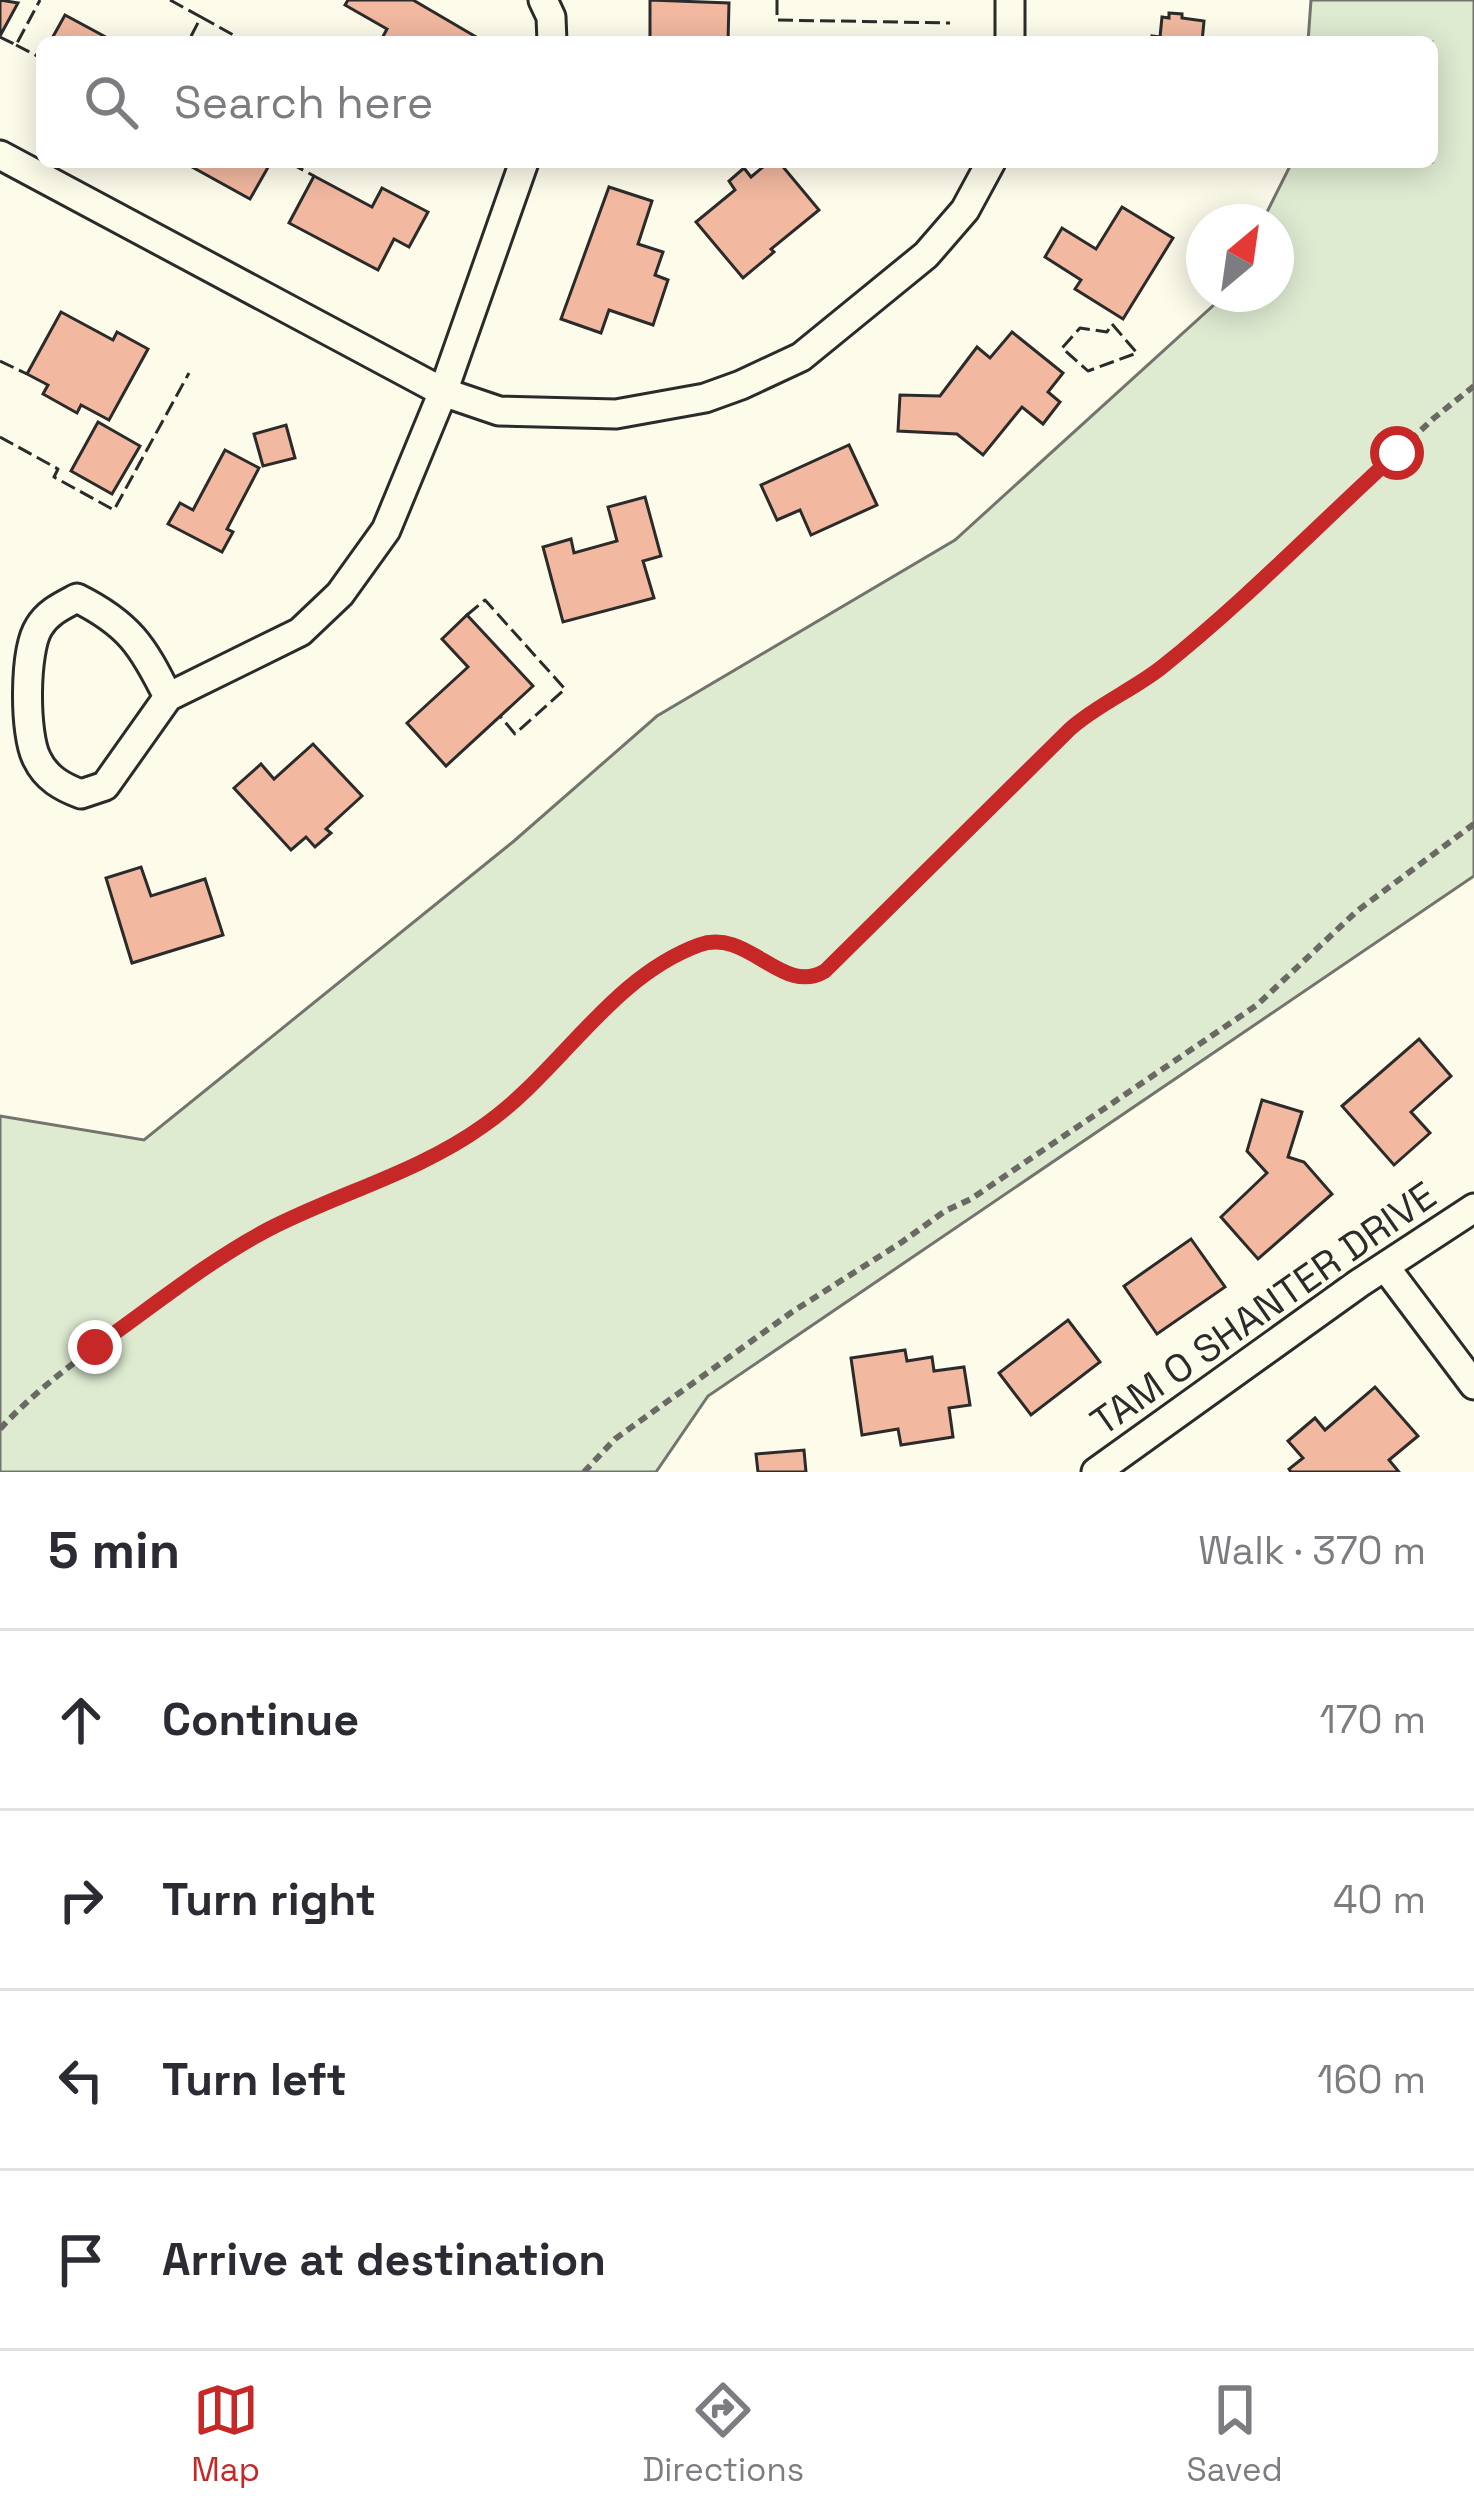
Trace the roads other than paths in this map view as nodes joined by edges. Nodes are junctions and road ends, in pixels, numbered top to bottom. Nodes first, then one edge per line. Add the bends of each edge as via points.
1 (543, 0) edge
2 (1010, 0) edge
3 (552, 36) edge
4 (1010, 36) edge
5 (0, 155) edge
6 (522, 168) edge
7 (988, 168) edge
8 (443, 392) junction
9 (168, 697) junction
10 (1474, 1208) edge
11 (1385, 1268) junction
12 (1474, 1385) edge
13 (1096, 1472) edge

1 - 3 street
2 - 4 street
5 - 8 street
6 - 8 street
7 - 8 street via 926,255 801,357 741,386 616,414 499,411
8 - 9 street via 386,530 340,594 300,632
9 - 9 street via 105,786 81,794 56,784 35,758 29,649 56,608 77,598 135,638
10 - 11 street, TAM O SHANTER DRIVE
11 - 12 street
11 - 13 street, TAM O SHANTER DRIVE

